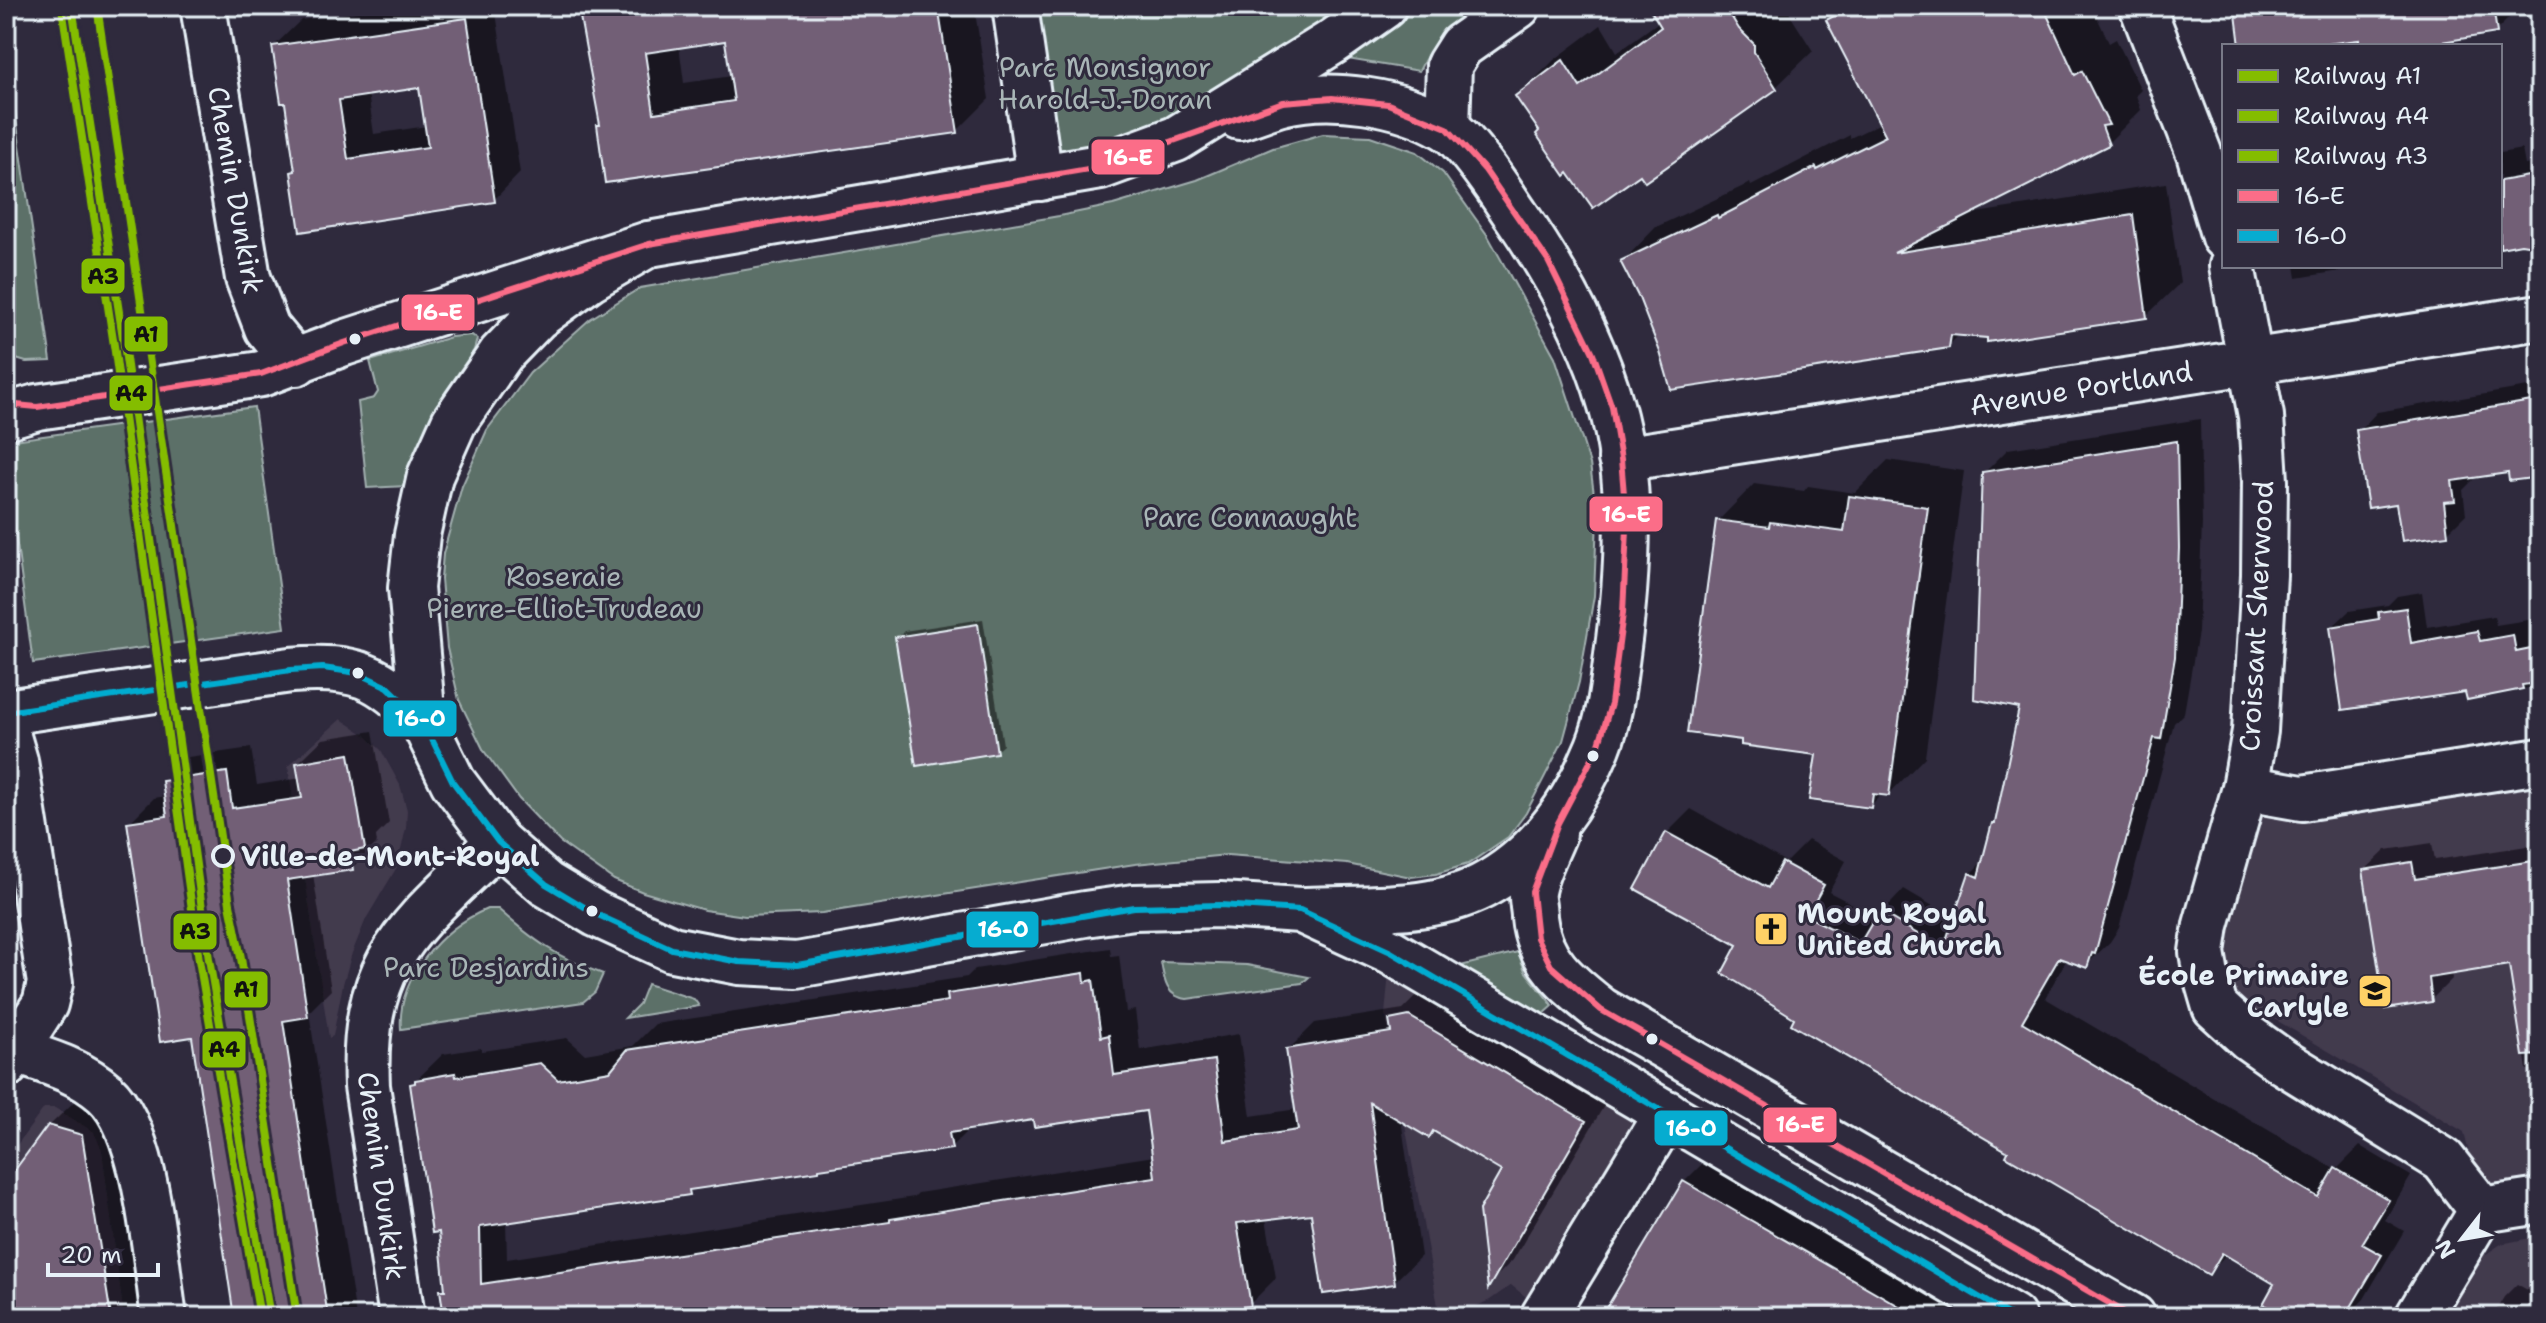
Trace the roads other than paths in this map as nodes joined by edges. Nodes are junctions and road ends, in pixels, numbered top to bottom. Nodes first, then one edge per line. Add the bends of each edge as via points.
1 (203, 6) edge
2 (1015, 6) edge
3 (1384, 6) edge
4 (1518, 6) edge
5 (2142, 6) edge
6 (1447, 128) junction
7 (1176, 139) junction
8 (1040, 178) junction
9 (2222, 230) edge
10 (649, 244) junction
11 (2232, 268) edge
12 (2540, 317) edge
13 (2251, 361) junction
14 (296, 363) junction
15 (16, 409) edge
16 (1621, 459) junction
17 (6, 712) edge
18 (423, 721) junction
19 (6, 730) edge
20 (2540, 761) edge
21 (2245, 788) junction
22 (1558, 823) junction
23 (498, 842) junction
24 (1300, 910) junction
25 (9, 1048) edge
26 (1667, 1113) junction
27 (2540, 1201) edge
28 (2482, 1210) junction
29 (164, 1317) edge
30 (402, 1317) edge
31 (1543, 1317) edge
32 (2013, 1317) edge
33 (2133, 1317) edge
34 (2418, 1317) edge

1 - 14 street, Chemin Dunkirk via 248,278 267,328
2 - 8 street
3 - 7 street
4 - 6 street via 1461,46 1449,65
5 - 9 street via 2199,153
6 - 7 street via 1388,104 1332,98 1283,102
6 - 16 street via 1485,170 1548,261 1593,353 1612,407
7 - 8 street via 1100,167
8 - 10 street
10 - 14 street
10 - 18 street via 537,317 501,354 454,422 430,476 411,588
11 - 13 street, Croissant Sherwood
12 - 13 street, Avenue Portland
13 - 16 street, Avenue Portland
13 - 21 street, Croissant Sherwood via 2265,481 2264,575 2255,731
14 - 15 street via 250,376
16 - 22 street via 1627,529 1611,704 1598,747
17 - 18 street via 323,668 388,687
18 - 23 street via 453,782
19 - 25 street via 50,983 45,1004
20 - 21 street via 2302,798
21 - 28 street, Croissant Sherwood via 2202,952 2215,1007 2283,1062 2443,1160
22 - 24 street via 1515,865 1461,895 1429,904
22 - 33 street via 1532,892 1537,938 1551,966 1573,987 1601,1010
23 - 24 street via 546,884 608,920 672,949 739,962 797,965 1134,907
23 - 30 street, Chemin Dunkirk via 407,931 373,997 367,1086
24 - 26 street via 1391,952
25 - 29 street via 76,1072 107,1095 128,1126 140,1161
26 - 31 street
26 - 32 street
27 - 28 street
28 - 34 street

